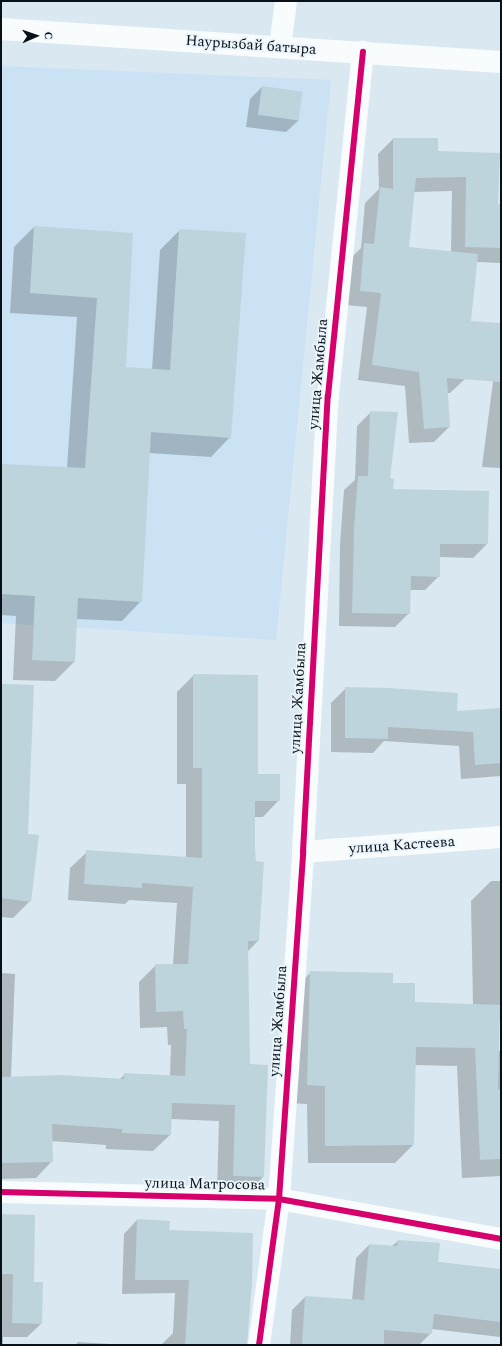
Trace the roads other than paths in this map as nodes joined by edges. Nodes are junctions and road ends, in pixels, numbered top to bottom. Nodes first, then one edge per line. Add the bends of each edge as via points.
1 (286, 1) edge
2 (1, 29) edge
3 (280, 47) junction
4 (362, 52) junction
5 (501, 62) edge
6 (501, 837) edge
7 (303, 852) junction
8 (1, 1192) edge
9 (279, 1199) junction
10 (501, 1239) edge
11 (259, 1345) edge

1 - 3 street
2 - 3 street, Наурызбай батыра
3 - 4 street, Наурызбай батыра
4 - 5 street, Наурызбай батыра
4 - 7 street, улица Жамбыла via 328,396
6 - 7 street, улица Кастеева
7 - 9 street, улица Жамбыла
8 - 9 street, улица Матросова
9 - 10 street, улица Матросова
9 - 11 street, улица Жамбыла

